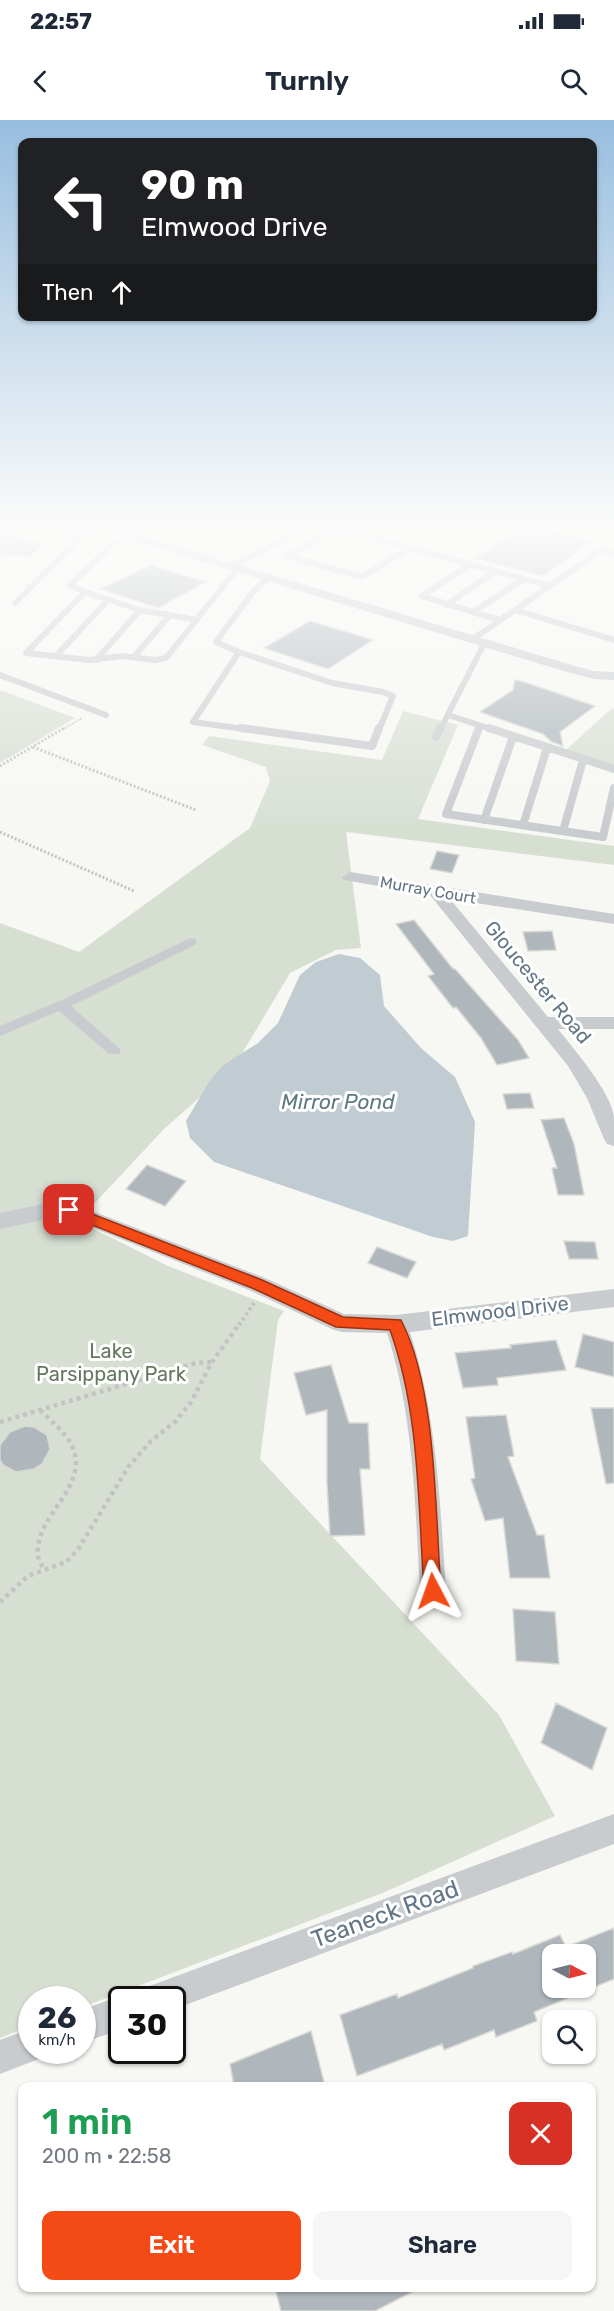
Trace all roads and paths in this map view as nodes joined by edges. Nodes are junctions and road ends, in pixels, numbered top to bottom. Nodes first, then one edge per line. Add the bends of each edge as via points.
1 (48, 630) edge
2 (80, 630) edge
3 (122, 630) edge
4 (157, 630) edge
5 (189, 630) edge
6 (225, 630) edge
7 (446, 630) edge
8 (489, 630) edge
9 (582, 630) edge
10 (479, 640) junction
11 (614, 640) edge
12 (239, 652) junction
13 (56, 656) junction
14 (134, 657) junction
15 (96, 660) junction
16 (0, 675) edge
17 (614, 676) edge
18 (72, 714) dead end
19 (106, 715) dead end
20 (448, 715) junction
21 (480, 726) junction
22 (436, 737) dead end
23 (513, 737) junction
24 (33, 747) junction
25 (547, 748) junction
26 (583, 760) junction
27 (0, 766) edge
28 (614, 769) edge
29 (614, 788) edge
30 (196, 810) dead end
31 (484, 820) junction
32 (523, 825) junction
33 (563, 831) junction
34 (0, 832) edge
35 (350, 877) dead end
36 (134, 891) dead end
37 (435, 891) junction
38 (614, 919) edge
39 (190, 942) dead end
40 (62, 1006) junction
41 (543, 1023) junction
42 (614, 1023) edge
43 (0, 1031) edge
44 (114, 1051) dead end
45 (614, 1139) edge
46 (0, 1221) edge
47 (265, 1288) junction
48 (614, 1298) edge
49 (396, 1324) junction
50 (212, 1362) junction
51 (40, 1410) junction
52 (0, 1422) edge
53 (43, 1569) junction
54 (433, 1591) dead end
55 (0, 1602) edge
56 (614, 1829) edge
57 (186, 1988) edge
58 (18, 2050) edge
59 (0, 2057) edge

1 - 13 lane via 26,653
2 - 13 lane
3 - 15 lane
4 - 14 lane
5 - 14 lane via 166,658
6 - 12 lane via 216,642
7 - 10 street
8 - 10 lane
9 - 11 lane
10 - 17 street via 571,669
10 - 20 lane
12 - 12 lane via 193,722 372,746 393,696 332,684
13 - 15 lane
14 - 15 lane
16 - 19 lane
18 - 24 path via 82,718
20 - 21 lane
20 - 22 lane
21 - 23 lane
21 - 31 lane via 446,814
23 - 25 lane
23 - 31 lane
24 - 27 path
24 - 30 path
25 - 26 lane
25 - 32 lane
26 - 28 lane
26 - 33 lane
29 - 33 lane via 603,837
31 - 32 lane
32 - 33 lane
34 - 36 path
35 - 37 street, Murray Court
37 - 38 street, Murray Court
37 - 41 street, Gloucester Road
39 - 40 street
40 - 43 street
40 - 44 street
41 - 42 street
41 - 45 street, Gloucester Road via 581,1071
46 - 47 street, Elmwood Drive via 69,1210
47 - 49 street, Elmwood Drive via 342,1323
47 - 50 path
48 - 49 street, Elmwood Drive
49 - 54 street via 416,1396
50 - 51 path via 196,1363
50 - 53 path via 175,1422 129,1466 77,1551 66,1562
51 - 52 path
51 - 53 path via 76,1454 69,1488 39,1547 37,1559
53 - 55 path via 28,1576
56 - 57 street, Teaneck Road
58 - 59 street

